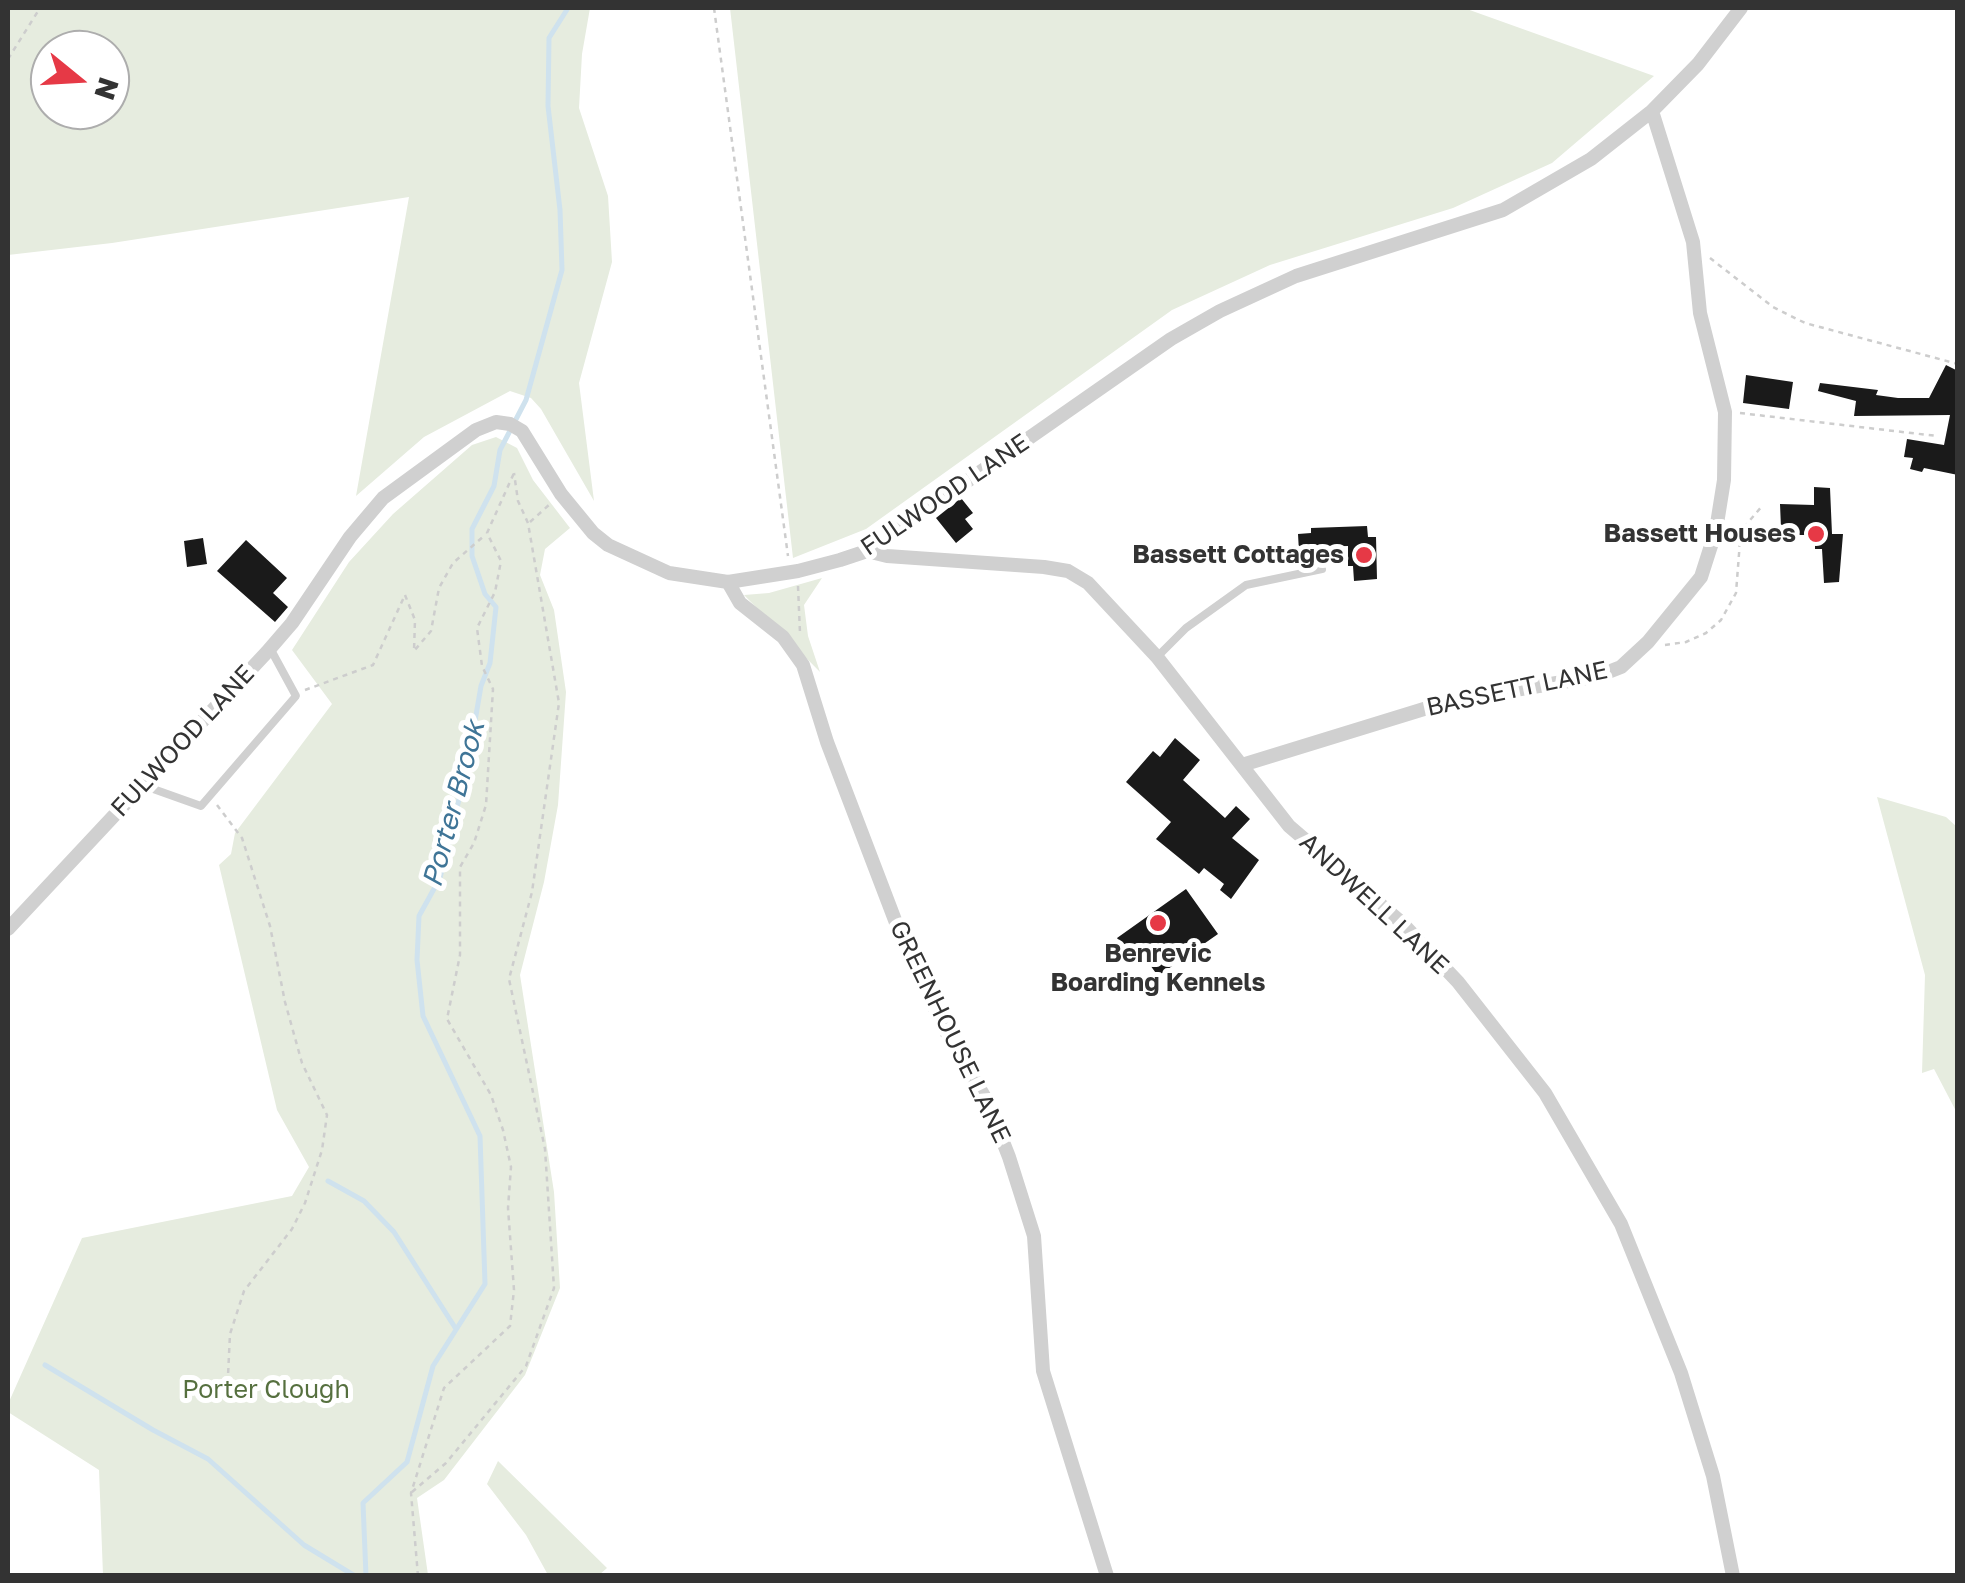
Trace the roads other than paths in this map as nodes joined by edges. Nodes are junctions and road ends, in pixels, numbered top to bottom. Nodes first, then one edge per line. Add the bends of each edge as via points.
1 (1740, 8) edge
2 (1652, 111) junction
3 (867, 551) junction
4 (1322, 569) dead end
5 (728, 582) junction
6 (270, 648) junction
7 (1157, 657) junction
8 (1242, 765) junction
9 (142, 786) junction
10 (8, 929) edge
11 (1107, 1576) edge
12 (1733, 1576) edge

1 - 2 street, FULWOOD LANE
2 - 3 street, FULWOOD LANE via 1591,159 1503,210 1296,276 1170,339
2 - 8 street, BASSETT LANE via 1694,251 1700,313 1725,412 1724,480 1701,577 1648,642 1622,666 1598,676 1450,701
3 - 5 street, FULWOOD LANE
3 - 7 street, ANDWELL LANE via 1068,571 1088,582
4 - 7 lane via 1246,586
5 - 6 street, FULWOOD LANE via 669,574 608,545 561,494 522,432 496,422 383,498
5 - 11 street, GREENHOUSE LANE via 803,665 898,928 986,1101 1023,1195 1034,1236 1043,1371
6 - 9 street, FULWOOD LANE
6 - 9 lane via 296,696 210,796 200,806
7 - 8 street, ANDWELL LANE
8 - 12 street, ANDWELL LANE via 1288,826 1402,923 1458,982 1545,1093 1583,1155 1621,1224 1681,1373 1714,1476
9 - 10 street, FULWOOD LANE

